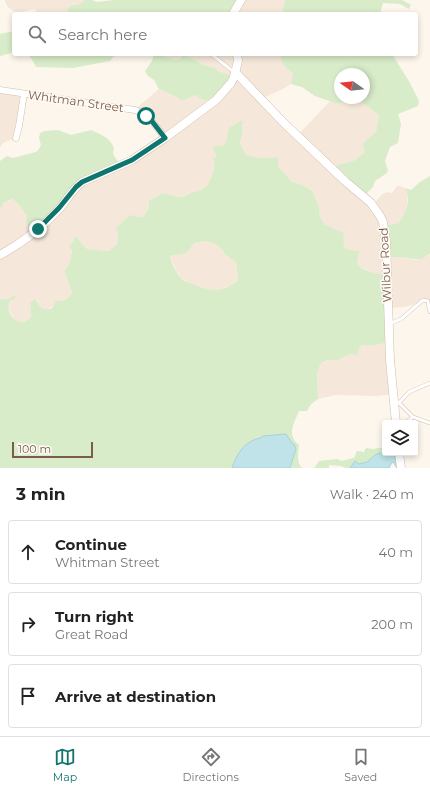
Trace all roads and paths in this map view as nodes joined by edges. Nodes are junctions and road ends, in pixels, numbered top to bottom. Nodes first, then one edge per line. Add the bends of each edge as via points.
1 (241, 0) edge
2 (234, 12) edge
3 (214, 56) edge
4 (237, 56) edge
5 (236, 73) junction
6 (0, 90) edge
7 (24, 94) junction
8 (16, 138) dead end
9 (165, 138) junction
10 (0, 255) edge
11 (430, 312) edge
12 (388, 325) junction
13 (430, 383) edge
14 (396, 400) junction
15 (413, 417) junction
16 (396, 420) edge
17 (409, 420) edge
18 (430, 423) edge
19 (400, 456) edge
20 (402, 468) edge

1 - 2 street
3 - 5 lane
4 - 5 street
5 - 9 street via 216,100
5 - 12 street, Wilbur Road via 345,182 371,203 380,216 386,242
6 - 7 street, Whitman Street
7 - 8 street
7 - 9 street, Whitman Street via 135,110 151,120
9 - 10 street via 132,160 82,182 46,222 20,244
11 - 12 lane via 428,301 423,300 401,319
12 - 14 street, Wilbur Road
13 - 14 lane
14 - 15 lane
14 - 16 street, Wilbur Road
15 - 17 lane
15 - 18 lane
19 - 20 street

